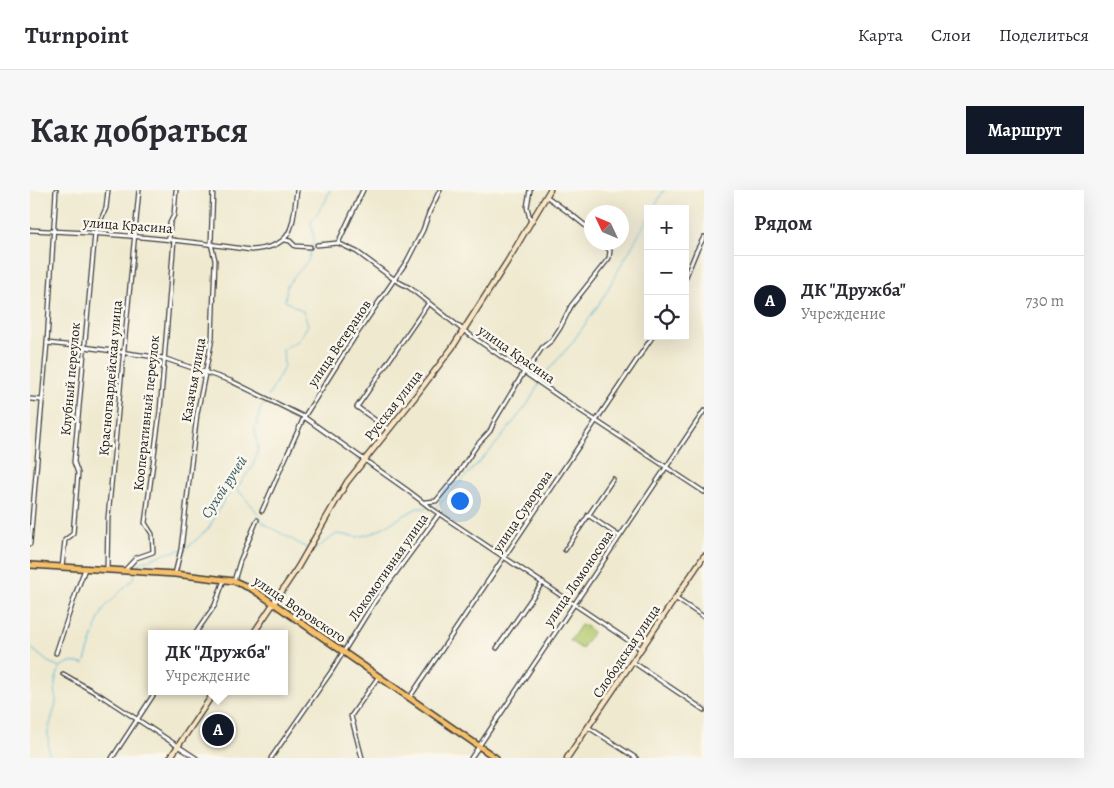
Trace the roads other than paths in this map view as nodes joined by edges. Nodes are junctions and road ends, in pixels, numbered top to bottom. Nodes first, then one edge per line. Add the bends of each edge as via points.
1 (56, 190) edge
2 (108, 190) edge
3 (139, 190) edge
4 (176, 190) edge
5 (213, 190) edge
6 (297, 190) edge
7 (363, 190) edge
8 (440, 190) edge
9 (530, 190) edge
10 (550, 190) edge
11 (546, 196) junction
12 (531, 223) junction
13 (584, 224) edge
14 (30, 230) edge
15 (54, 231) junction
16 (94, 233) junction
17 (134, 237) junction
18 (704, 238) edge
19 (169, 239) junction
20 (174, 240) junction
21 (285, 240) junction
22 (338, 243) junction
23 (211, 244) junction
24 (317, 245) dead end
25 (310, 247) dead end
26 (609, 250) edge
27 (689, 270) edge
28 (395, 280) junction
29 (428, 304) junction
30 (463, 330) junction
31 (650, 340) edge
32 (47, 343) junction
33 (84, 347) junction
34 (123, 353) junction
35 (164, 358) junction
36 (205, 371) junction
37 (524, 372) junction
38 (30, 399) edge
39 (42, 400) junction
40 (704, 412) edge
41 (304, 416) junction
42 (596, 421) junction
43 (389, 430) junction
44 (363, 460) junction
45 (666, 466) junction
46 (613, 479) dead end
47 (704, 492) edge
48 (425, 502) junction
49 (262, 511) dead end
50 (439, 514) junction
51 (588, 515) junction
52 (257, 520) dead end
53 (620, 536) junction
54 (30, 544) edge
55 (564, 550) dead end
56 (704, 556) edge
57 (505, 557) junction
58 (30, 565) edge
59 (62, 567) junction
60 (86, 568) junction
61 (107, 569) junction
62 (125, 570) junction
63 (176, 574) junction
64 (225, 579) junction
65 (234, 581) junction
66 (543, 582) junction
67 (675, 598) junction
68 (273, 603) junction
69 (575, 604) junction
70 (704, 617) edge
71 (199, 630) edge
72 (256, 630) edge
73 (497, 648) dead end
74 (641, 649) junction
75 (343, 651) junction
76 (56, 654) dead end
77 (632, 662) junction
78 (62, 674) dead end
79 (380, 676) junction
80 (153, 695) edge
81 (212, 695) edge
82 (410, 697) junction
83 (704, 710) edge
84 (137, 719) junction
85 (588, 727) junction
86 (178, 746) junction
87 (479, 746) junction
88 (112, 758) edge
89 (170, 758) edge
90 (196, 758) edge
91 (271, 758) edge
92 (362, 758) edge
93 (471, 758) edge
94 (496, 758) edge
95 (567, 758) edge
96 (636, 758) edge

1 - 15 street
2 - 16 street, Клубный переулок via 106,208
3 - 17 street, Красногвардейская улица
4 - 19 street
5 - 23 street, Казачья улица
6 - 21 street via 292,225
7 - 22 street
8 - 28 street, улица Ветеранов via 419,239
9 - 12 street via 527,207
10 - 11 street, Русская улица
11 - 12 street, Русская улица
11 - 13 street
12 - 30 street, Русская улица
14 - 15 street, улица Красина
15 - 16 street, улица Красина
15 - 32 street
16 - 17 street, улица Красина
16 - 33 street, Клубный переулок
17 - 19 street, улица Красина
17 - 34 street, Красногвардейская улица
18 - 27 street
19 - 20 street, улица Красина
20 - 23 street, улица Красина
20 - 35 street, Кооперативный переулок
21 - 23 street, улица Красина via 276,246 251,250
21 - 25 street via 295,246
22 - 24 street
22 - 28 street, улица Красина via 357,252
23 - 36 street, Казачья улица via 215,260 213,326
26 - 37 street, Локомотивная улица via 610,258 571,306 552,340
28 - 29 street, улица Красина
28 - 41 street, улица Ветеранов
29 - 30 street, улица Красина
29 - 43 street via 357,407
30 - 37 street, улица Красина
30 - 43 street, Русская улица
31 - 42 street, улица Суворова
32 - 33 street
32 - 39 street
33 - 34 street
33 - 59 street, Клубный переулок via 74,462 78,473 73,534 65,540
34 - 35 street
34 - 61 street, Красногвардейская улица via 108,518
35 - 36 street
35 - 62 street, Кооперативный переулок via 145,523 152,534 153,552 136,558
36 - 41 street via 231,380
36 - 63 street, Казачья улица
37 - 42 street, улица Красина
37 - 48 street, Локомотивная улица via 490,431 455,478 436,501
38 - 39 street
39 - 54 street
40 - 45 street, улица Ломоносова
41 - 44 street
41 - 49 street, улица Ветеранов
42 - 45 street, улица Красина
42 - 57 street, улица Суворова
43 - 44 street, Русская улица
44 - 48 street
44 - 68 street, Русская улица
45 - 47 street, улица Красина
45 - 53 street, улица Ломоносова
46 - 51 street
48 - 50 street
50 - 57 street
50 - 75 street, Локомотивная улица
51 - 53 street
51 - 55 street
52 - 65 street
53 - 69 street, улица Ломоносова
56 - 67 street, Слободская улица
57 - 66 street
57 - 82 street, улица Суворова
58 - 59 main road, улица Воровского
59 - 60 main road, улица Воровского
60 - 61 main road, улица Воровского
60 - 76 street
61 - 62 main road, улица Воровского
62 - 63 main road, улица Воровского
63 - 64 main road, улица Воровского
64 - 65 main road, улица Воровского
64 - 71 street via 215,605
65 - 68 main road, улица Воровского
66 - 69 street
66 - 73 street
67 - 70 street
67 - 74 street, Слободская улица
68 - 72 street, Русская улица
68 - 75 main road, улица Воровского
69 - 74 street
69 - 87 street, улица Ломоносова
74 - 77 street, Слободская улица
75 - 79 main road, улица Воровского
75 - 91 street, Локомотивная улица
77 - 83 street
77 - 85 street, Слободская улица
78 - 84 street
79 - 82 main road, улица Воровского
79 - 92 street via 352,716
80 - 84 street
81 - 86 street
82 - 87 main road, улица Воровского
84 - 86 street
84 - 88 street
85 - 95 street, Слободская улица
85 - 96 street
86 - 89 street
86 - 90 street
87 - 93 street, улица Ломоносова
87 - 94 main road, улица Воровского

